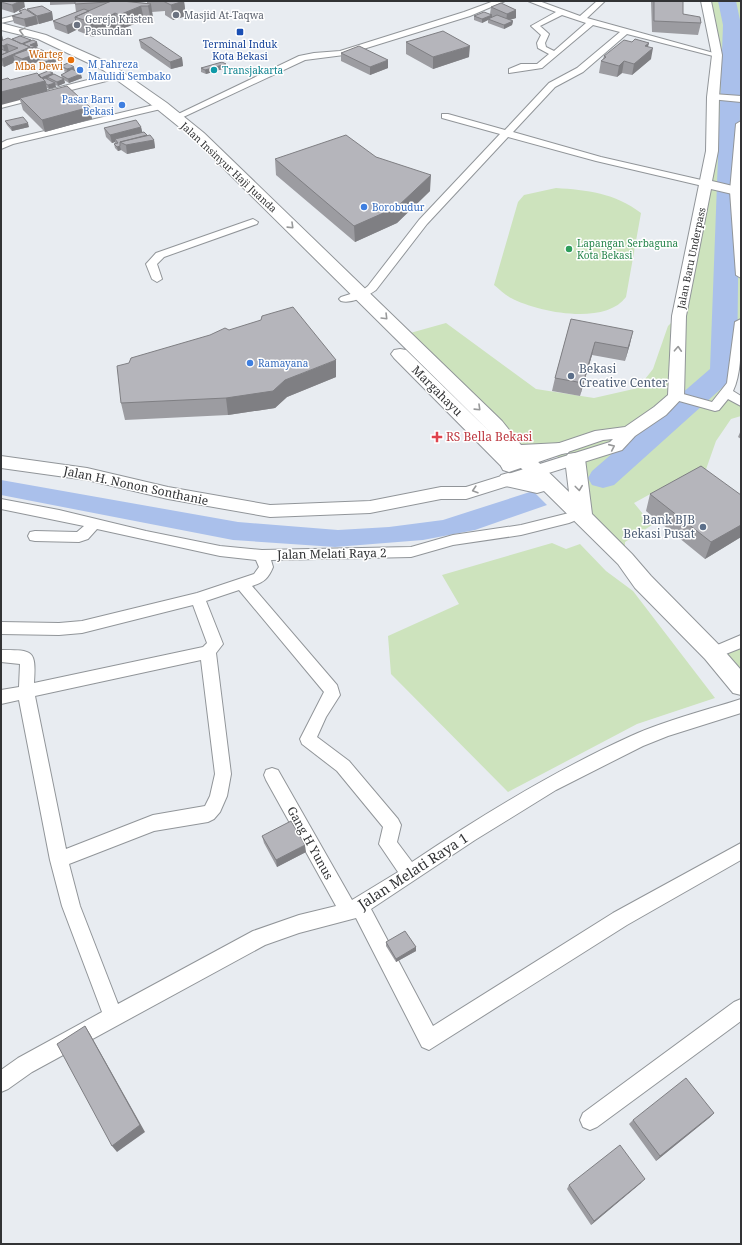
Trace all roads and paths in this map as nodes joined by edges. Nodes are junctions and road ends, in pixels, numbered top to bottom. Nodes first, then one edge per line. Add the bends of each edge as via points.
1 (501, 1) edge
2 (601, 1) edge
3 (706, 1) edge
4 (537, 2) edge
5 (39, 11) edge
6 (562, 12) junction
7 (581, 19) junction
8 (1, 21) edge
9 (592, 22) junction
10 (1, 26) edge
11 (626, 31) junction
12 (555, 54) junction
13 (717, 55) junction
14 (539, 66) junction
15 (512, 71) dead end
16 (116, 76) junction
17 (567, 77) junction
18 (717, 98) junction
19 (738, 99) edge
20 (1, 105) edge
21 (159, 107) junction
22 (445, 116) dead end
23 (176, 117) junction
24 (741, 124) edge
25 (506, 135) junction
26 (193, 138) junction
27 (4, 144) edge
28 (239, 184) junction
29 (707, 184) junction
30 (738, 192) edge
31 (259, 221) joint
32 (312, 246) junction
33 (297, 251) dead end
34 (741, 275) edge
35 (157, 279) dead end
36 (339, 283) joint
37 (353, 296) junction
38 (741, 322) edge
39 (727, 393) junction
40 (676, 396) junction
41 (741, 402) edge
42 (568, 454) junction
43 (1, 462) edge
44 (517, 468) junction
45 (1, 504) edge
46 (576, 517) junction
47 (95, 523) junction
48 (35, 536) dead end
49 (262, 555) junction
50 (643, 582) junction
51 (242, 584) junction
52 (198, 598) junction
53 (1, 628) edge
54 (741, 641) edge
55 (208, 652) junction
56 (713, 653) junction
57 (1, 656) edge
58 (741, 686) edge
59 (26, 693) junction
60 (1, 697) edge
61 (741, 706) edge
62 (272, 775) dead end
63 (741, 851) edge
64 (59, 860) junction
65 (410, 873) junction
66 (354, 909) junction
67 (741, 1009) edge
68 (114, 1018) junction
69 (1, 1082) edge
70 (590, 1120) dead end

1 - 23 street via 468,14 341,53 302,58
2 - 7 street
3 - 13 street, Jalan Baru Underpass
4 - 6 street
5 - 8 street
6 - 7 street
6 - 12 street via 535,26 545,34 541,46
7 - 9 street
9 - 11 street
9 - 12 street
16 -> 10 main road, Jalan Insinyur Haji Juanda via 42,37
11 - 13 street
11 - 17 street via 580,70
12 - 14 street
13 - 18 street, Jalan Baru Underpass
14 - 15 street via 521,67
14 - 17 street
16 - 20 street
16 - 21 main road, Jalan Insinyur Haji Juanda
17 - 25 street via 552,84
18 - 19 street
18 - 29 street, Jalan Baru Underpass
21 - 23 main road, Jalan Insinyur Haji Juanda
21 - 26 main road, Jalan Insinyur Haji Juanda
21 - 27 street
22 - 25 street
23 - 26 main road, Jalan Insinyur Haji Juanda
24 - 30 street
25 - 29 street
25 - 37 street via 423,222 372,288
26 - 28 main road, Jalan Insinyur Haji Juanda
28 - 31 main road, Jalan Insinyur Haji Juanda
28 -> 32 main road, Jalan Insinyur Haji Juanda
29 - 30 street
40 -> 29 street, Jalan Baru Underpass via 680,316
30 - 34 street
31 - 35 street via 165,252 151,264
32 - 33 main road
32 - 36 main road, Jalan Insinyur Haji Juanda
36 - 37 main road, Margahayu
37 - 44 main road, Margahayu
38 - 39 street via 733,383
39 - 40 street via 715,407
39 - 41 street
42 -> 40 street, Jalan H. Nonon Sonthanie via 601,435 629,432 660,411
42 - 44 main road
42 - 44 street, Jalan H. Nonon Sonthanie
42 -> 46 main road
43 - 44 street, Jalan H. Nonon Sonthanie via 86,474 168,493 270,511 370,506 441,493 466,493
44 - 46 main road, Margahayu
45 - 47 street, Jalan Melati Raya 2
46 - 49 street, Jalan Melati Raya 2 via 521,530 453,540 411,552
46 - 50 main road via 625,559
46 - 50 main road, Margahayu via 614,562
47 - 48 street via 84,535 78,537
47 - 49 street, Jalan Melati Raya 2 via 220,551
49 - 51 street via 266,566 263,574
50 - 56 main road
51 - 52 street
51 - 65 street via 331,690 332,695 308,739 343,766 392,825 388,844
52 - 53 street via 82,627
52 - 55 street via 215,644
54 - 56 street
55 - 59 street
55 - 64 street via 223,774 222,787 212,812 153,824
56 - 58 main road
57 - 59 street via 21,656 28,662
59 - 60 street
59 - 64 street
61 - 65 street, Jalan Melati Raya 1 via 664,730 617,751 550,785
62 - 66 street, Gang H Yunus
63 - 66 street, Gang H Yunus via 620,919 429,1040
64 - 68 street via 71,906
65 - 66 street, Jalan Melati Raya 1
66 - 68 street, Jalan Melati Raya 1 via 260,938
67 - 70 street
68 - 69 street, Jalan Melati Raya 1 via 25,1065

